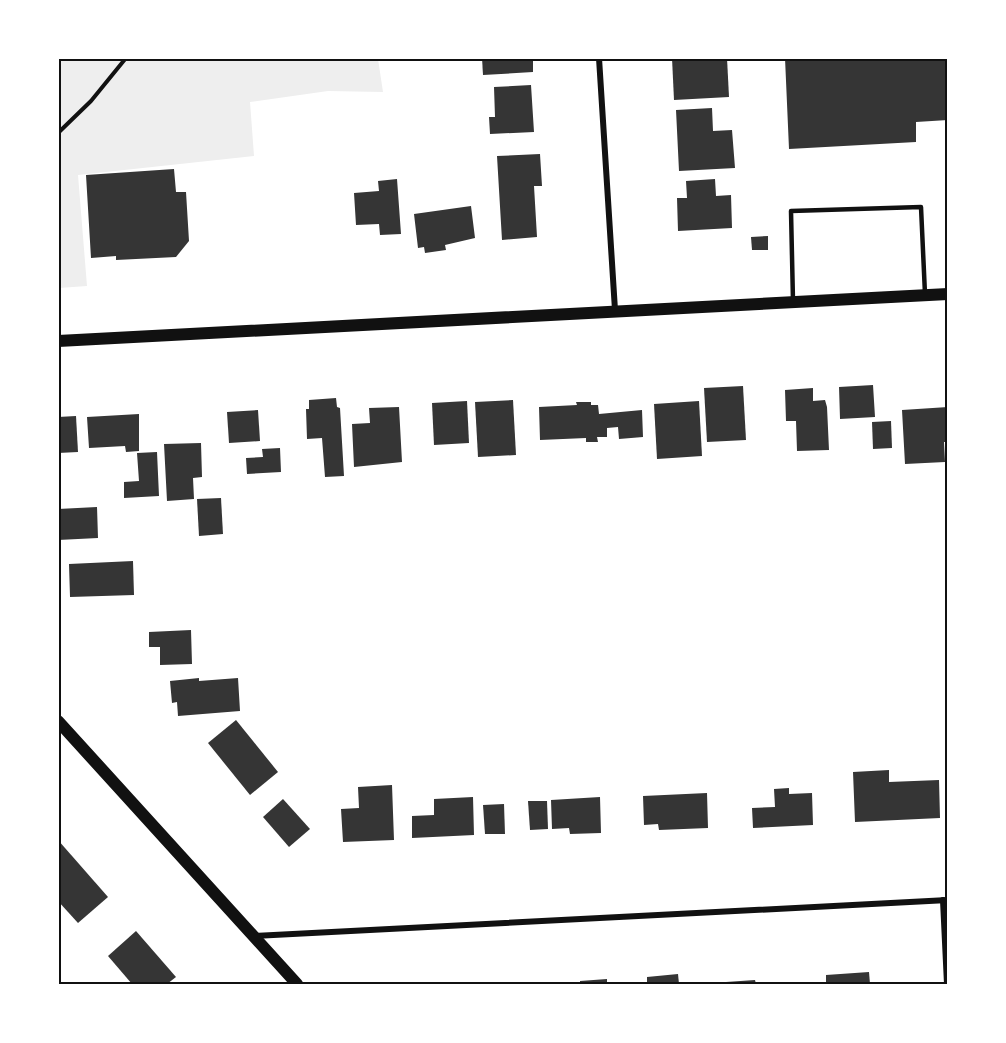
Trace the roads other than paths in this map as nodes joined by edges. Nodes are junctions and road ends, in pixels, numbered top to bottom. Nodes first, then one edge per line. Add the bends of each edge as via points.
1 (600, 58) edge
2 (948, 294) edge
3 (925, 295) junction
4 (793, 302) junction
5 (615, 310) junction
6 (58, 341) edge
7 (58, 721) edge
8 (945, 900) edge
9 (254, 936) junction
10 (297, 984) edge
11 (947, 984) edge

1 - 5 street
2 - 3 main road
3 - 4 main road
3 - 4 lane via 921,207 791,210
4 - 5 main road
5 - 6 main road
7 - 9 main road
8 - 9 street
8 - 11 street
9 - 10 main road

